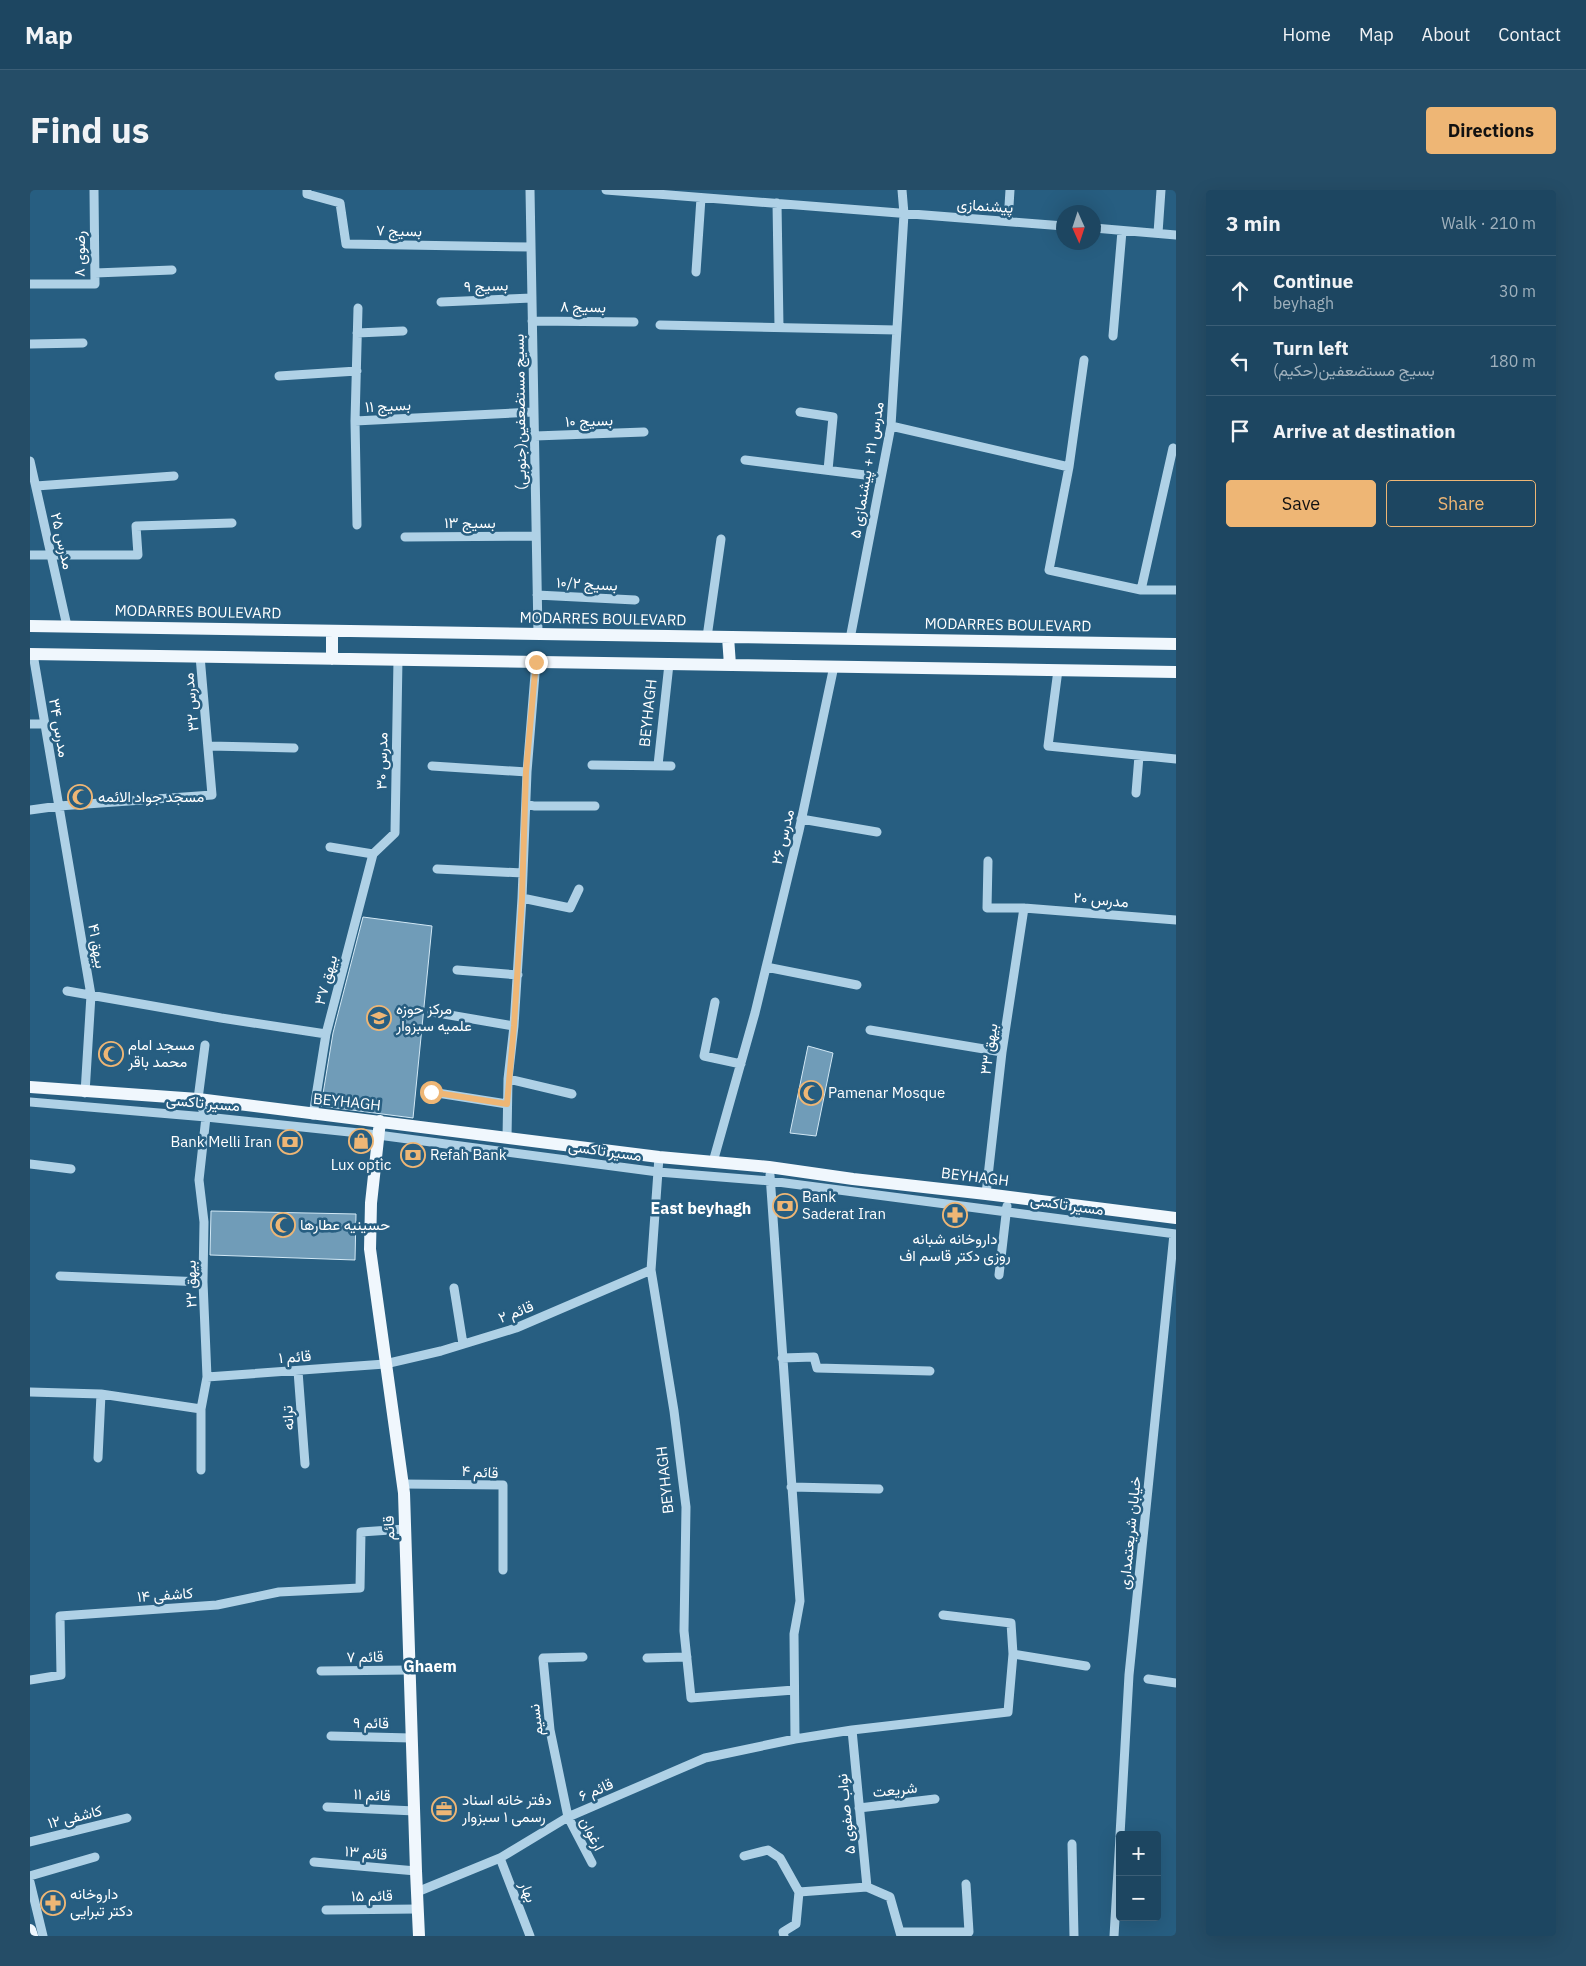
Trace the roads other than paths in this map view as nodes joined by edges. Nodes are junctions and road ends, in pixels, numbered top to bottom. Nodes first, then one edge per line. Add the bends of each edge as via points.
1 (94, 190) edge
2 (307, 190) edge
3 (530, 190) edge
4 (606, 190) edge
5 (902, 190) edge
6 (1010, 190) edge
7 (1161, 190) edge
8 (677, 193) edge
9 (701, 198) junction
10 (777, 204) junction
11 (904, 214) junction
12 (1008, 222) junction
13 (1056, 225) edge
14 (1101, 229) edge
15 (1122, 231) junction
16 (1158, 233) junction
17 (1176, 235) edge
18 (531, 247) junction
19 (172, 270) dead end
20 (696, 272) dead end
21 (95, 273) junction
22 (30, 284) edge
23 (532, 298) junction
24 (441, 302) dead end
25 (358, 308) dead end
26 (532, 320) junction
27 (634, 322) dead end
28 (660, 324) dead end
29 (779, 327) junction
30 (897, 330) junction
31 (403, 331) dead end
32 (358, 333) junction
33 (1113, 336) dead end
34 (83, 343) dead end
35 (30, 344) edge
36 (1084, 360) dead end
37 (357, 371) junction
38 (279, 376) dead end
39 (534, 412) junction
40 (800, 412) dead end
41 (356, 421) junction
42 (891, 426) junction
43 (644, 432) dead end
44 (534, 436) junction
45 (1173, 448) dead end
46 (745, 460) dead end
47 (30, 461) edge
48 (1068, 467) junction
49 (828, 470) junction
50 (174, 476) dead end
51 (881, 477) junction
52 (36, 486) junction
53 (232, 523) dead end
54 (357, 525) dead end
55 (536, 536) junction
56 (405, 537) dead end
57 (721, 539) dead end
58 (30, 554) edge
59 (51, 554) junction
60 (1141, 590) junction
61 (1176, 590) edge
62 (537, 595) junction
63 (635, 600) dead end
64 (30, 626) edge
65 (66, 626) junction
66 (332, 630) junction
67 (538, 634) junction
68 (707, 637) junction
69 (728, 637) junction
70 (850, 639) junction
71 (1176, 644) edge
72 (32, 654) edge
73 (200, 656) junction
74 (332, 658) junction
75 (398, 660) junction
76 (536, 662) junction
77 (669, 664) junction
78 (730, 665) junction
79 (834, 666) junction
80 (1058, 670) junction
81 (1176, 672) edge
82 (30, 724) edge
83 (45, 724) junction
84 (209, 746) junction
85 (294, 748) dead end
86 (1138, 756) junction
87 (1176, 759) edge
88 (592, 765) dead end
89 (658, 765) junction
90 (432, 766) dead end
91 (671, 766) dead end
92 (526, 772) junction
93 (1136, 793) dead end
94 (526, 804) junction
95 (59, 806) junction
96 (595, 806) dead end
97 (30, 810) edge
98 (801, 819) junction
99 (877, 832) dead end
100 (330, 847) dead end
101 (373, 854) junction
102 (988, 861) dead end
103 (437, 869) dead end
104 (523, 873) junction
105 (579, 889) dead end
106 (522, 898) junction
107 (1024, 908) junction
108 (1176, 920) edge
109 (766, 967) junction
110 (457, 970) dead end
111 (518, 976) junction
112 (857, 985) dead end
113 (67, 991) dead end
114 (91, 994) junction
115 (715, 1002) dead end
116 (432, 1012) dead end
117 (514, 1026) junction
118 (870, 1030) dead end
119 (326, 1034) junction
120 (205, 1045) dead end
121 (1002, 1052) junction
122 (741, 1064) junction
123 (508, 1079) junction
124 (30, 1087) edge
125 (84, 1092) junction
126 (431, 1092) dead end
127 (572, 1094) dead end
128 (198, 1100) junction
129 (30, 1102) edge
130 (507, 1104) junction
131 (313, 1115) junction
132 (206, 1117) junction
133 (380, 1121) junction
134 (378, 1135) junction
135 (507, 1138) junction
136 (659, 1157) junction
137 (713, 1162) junction
138 (30, 1164) edge
139 (769, 1167) junction
140 (72, 1169) dead end
141 (658, 1172) junction
142 (770, 1180) junction
143 (986, 1194) junction
144 (1008, 1197) junction
145 (1007, 1211) junction
146 (1176, 1218) edge
147 (1175, 1234) edge
148 (651, 1270) junction
149 (999, 1275) dead end
150 (60, 1276) dead end
151 (203, 1282) junction
152 (454, 1288) dead end
153 (463, 1344) junction
154 (782, 1358) junction
155 (385, 1364) junction
156 (298, 1371) junction
157 (930, 1371) dead end
158 (207, 1377) junction
159 (30, 1392) edge
160 (102, 1394) junction
161 (201, 1409) junction
162 (98, 1458) dead end
163 (305, 1464) dead end
164 (201, 1470) dead end
165 (402, 1484) junction
166 (791, 1487) junction
167 (879, 1489) dead end
168 (405, 1529) junction
169 (504, 1570) dead end
170 (944, 1615) dead end
171 (1013, 1654) junction
172 (687, 1657) junction
173 (582, 1658) dead end
174 (647, 1658) dead end
175 (1086, 1666) dead end
176 (409, 1670) junction
177 (321, 1671) dead end
178 (1148, 1679) dead end
179 (30, 1680) edge
180 (1176, 1683) edge
181 (794, 1690) junction
182 (852, 1730) junction
183 (330, 1736) dead end
184 (411, 1738) junction
185 (795, 1739) junction
186 (935, 1800) dead end
187 (327, 1807) dead end
188 (859, 1808) junction
189 (415, 1811) junction
190 (568, 1817) junction
191 (127, 1818) dead end
192 (1120, 1831) edge
193 (30, 1842) edge
194 (1072, 1844) dead end
195 (744, 1856) dead end
196 (95, 1857) dead end
197 (500, 1858) junction
198 (314, 1862) dead end
199 (592, 1863) dead end
200 (416, 1871) junction
201 (30, 1876) edge
202 (1118, 1876) edge
203 (30, 1882) edge
204 (966, 1884) dead end
205 (867, 1887) junction
206 (418, 1892) junction
207 (799, 1892) junction
208 (417, 1909) junction
209 (326, 1910) dead end
210 (30, 1930) edge
211 (900, 1934) edge
212 (32, 1936) edge
213 (44, 1936) edge
214 (419, 1936) edge
215 (530, 1936) edge
216 (784, 1936) edge
217 (1074, 1936) edge
218 (1114, 1936) edge

1 - 21 street, رضوی ۸
2 - 18 street, بسیج ۷ via 307,194 340,203 346,244
3 - 18 street, بسیج مستضعفین(جنوبی)
4 - 8 street, پیشنمازی
5 - 11 street, مدرس ۲۱ + پیشنمازی ۵
6 - 12 street
7 - 16 street
8 - 9 street, پیشنمازی
9 - 10 street, پیشنمازی
9 - 20 street
10 - 11 street, پیشنمازی
10 - 29 street
11 - 12 street, پیشنمازی
11 - 30 street, مدرس ۲۱ + پیشنمازی ۵
12 - 13 street, پیشنمازی
14 - 15 street
15 - 16 street
15 - 33 street
16 - 17 street
18 - 23 street, بسیج مستضعفین(جنوبی)
19 - 21 street
21 - 22 street, رضوی ۸ via 95,284
23 - 24 street, بسیج ۹
23 - 26 street, بسیج مستضعفین(جنوبی)
25 - 32 street, بسیج ۱۱
26 - 27 street, بسیج ۸
26 - 39 street, بسیج مستضعفین(جنوبی)
28 - 29 street
29 - 30 street
30 - 42 street, مدرس ۲۱ + پیشنمازی ۵
31 - 32 street
32 - 37 street, بسیج ۱۱
34 - 35 street
36 - 48 street
37 - 38 street
37 - 41 street, بسیج ۱۱
39 - 41 street, بسیج ۱۱
39 - 44 street, بسیج مستضعفین(جنوبی)
40 - 49 street via 833,417
41 - 54 street
42 - 48 street
42 - 51 street, مدرس ۲۱ + پیشنمازی ۵
43 - 44 street, بسیج ۱۰
44 - 55 street, بسیج مستضعفین(جنوبی)
45 - 60 street
46 - 49 street
47 - 52 street, مدرس ۲۵
48 - 60 street via 1048,570
49 - 51 street
50 - 52 street
51 - 70 street, مدرس ۲۱ + پیشنمازی ۵
52 - 59 street, مدرس ۲۵
53 - 59 street via 136,526 138,555
55 - 56 street, بسیج ۱۳
55 - 62 street, بسیج مستضعفین(جنوبی)
57 - 68 street
58 - 59 street
59 - 65 street, مدرس ۲۵
60 - 61 street
62 - 63 street, بسیج ۱۰/۲
62 - 67 street, بسیج مستضعفین(جنوبی)
64 - 65 main road, MODARRES BOULEVARD
65 - 66 main road, MODARRES BOULEVARD
66 - 67 main road, MODARRES BOULEVARD
66 - 74 main road
67 - 68 main road, MODARRES BOULEVARD
68 - 69 main road, MODARRES BOULEVARD
69 - 70 main road, MODARRES BOULEVARD
69 - 78 main road
70 - 71 main road, MODARRES BOULEVARD
72 - 73 main road
72 - 83 street, مدرس ۳۴
73 - 74 main road
73 - 84 street, مدرس ۳۲
74 - 75 main road
75 - 76 main road
75 - 101 street, مدرس ۳۰ via 395,833
76 - 77 main road
76 - 92 street
77 - 78 main road
77 - 89 street, BEYHAGH
78 - 79 main road
79 - 80 main road
79 - 98 street, مدرس ۲۶
80 - 81 main road
80 - 86 street via 1048,746
82 - 83 street
83 - 95 street, مدرس ۳۴
84 - 85 street
84 - 95 street, مدرس ۳۲ via 212,795
86 - 87 street
86 - 93 street
88 - 89 street, BEYHAGH
89 - 91 street, BEYHAGH
90 - 92 street
92 - 94 street
94 - 96 street
94 - 104 street
95 - 97 street
95 - 114 street, بیهق ۴۱
98 - 99 street
98 - 109 street, مدرس ۲۶
100 - 101 street
101 - 119 street, بیهق ۳۷
102 - 107 street via 987,908
103 - 104 street
104 - 106 street
105 - 106 street via 570,908
106 - 111 street
107 - 108 street, مدرس ۲۰
107 - 121 street, بیهق ۳۳
109 - 112 street
109 - 122 street, مدرس ۲۶
110 - 111 street
111 - 117 street
113 - 114 street
114 - 119 street
114 - 125 street, بیهق ۴۱
115 - 122 street via 704,1056
116 - 117 street
117 - 123 street
118 - 121 street
119 - 131 street, بیهق ۳۷
120 - 128 street
121 - 143 street, بیهق ۳۳
122 - 137 street
123 - 127 street
123 - 130 street
124 - 125 main road, BEYHAGH
125 - 128 main road, BEYHAGH
126 - 130 street
128 - 131 main road, BEYHAGH
128 - 132 street
129 - 132 street, مسیر تاکسی
130 - 135 street
131 - 133 main road, BEYHAGH
132 - 134 street, مسیر تاکسی
132 - 151 street, بیهق ۲۲ via 199,1180 204,1222
133 - 134 main road, قائم
133 - 135 main road, BEYHAGH
134 - 141 street, مسیر تاکسی
134 - 155 main road, قائم via 370,1249
135 - 136 main road, BEYHAGH
136 - 137 main road, BEYHAGH
136 - 141 street, BEYHAGH
137 - 139 main road, BEYHAGH
138 - 140 street
139 - 142 street
139 - 143 main road, BEYHAGH
141 - 142 street, مسیر تاکسی
141 - 148 street, BEYHAGH
142 - 145 street, مسیر تاکسی
142 - 154 street
143 - 144 main road, BEYHAGH
144 - 145 street, BEYHAGH
144 - 146 main road, BEYHAGH
145 - 147 street, مسیر تاکسی
145 - 149 street, BEYHAGH
147 - 192 street, خیابان شریعتمداری via 1129,1675
148 - 153 street, قائم ۲ via 516,1328
148 - 172 street, BEYHAGH via 686,1507 684,1631
150 - 151 street
151 - 158 street, بیهق ۲۲
152 - 153 street
153 - 155 street, قائم ۲
154 - 157 street via 814,1356 817,1368
154 - 166 street
155 - 156 street, قائم ۱
155 - 165 main road, قائم
156 - 158 street, قائم ۱
156 - 163 street, ترانه
158 - 161 street, بیهق ۲۲
159 - 160 street
160 - 161 street
160 - 162 street
161 - 164 street, بیهق ۲۲
165 - 168 main road, قائم
165 - 169 street, قائم ۴ via 503,1485
166 - 167 street
166 - 181 street via 800,1601 794,1634
168 - 176 main road, قائم
168 - 179 street, کاشفی ۱۴ via 361,1532 360,1588 279,1592 217,1605 60,1616 61,1675
170 - 171 street via 1011,1623
171 - 175 street
171 - 182 street via 1008,1712
172 - 174 street
172 - 181 street, BEYHAGH via 691,1698
173 - 190 street, نسیم via 543,1658 550,1730
176 - 177 street, قائم ۷
176 - 184 main road, قائم
178 - 180 street
181 - 185 street
182 - 185 street
182 - 188 street, نواب صفوی ۵
183 - 184 street, قائم ۹
184 - 189 main road, قائم
185 - 190 street, قائم ۶ via 705,1758
186 - 188 street, شریعت
187 - 189 street, قائم ۱۱
188 - 205 street, نواب صفوی ۵
189 - 200 main road, قائم
190 - 197 street, قائم ۶
190 - 199 street, ارغوان
191 - 193 street, کاشفی ۱۲
194 - 217 street
195 - 207 street via 768,1850 780,1858
196 - 201 street
197 - 206 street, قائم ۶
197 - 215 street, بهار
198 - 200 street, قائم ۱۳
200 - 206 main road, قائم
202 - 218 street, خیابان شریعتمداری
203 - 213 street
204 - 211 street via 969,1932
205 - 207 street
205 - 211 street via 890,1897
206 - 208 main road, قائم
207 - 216 street via 796,1924 783,1932
208 - 209 street, قائم ۱۵
208 - 214 main road, قائم
210 - 212 main road

